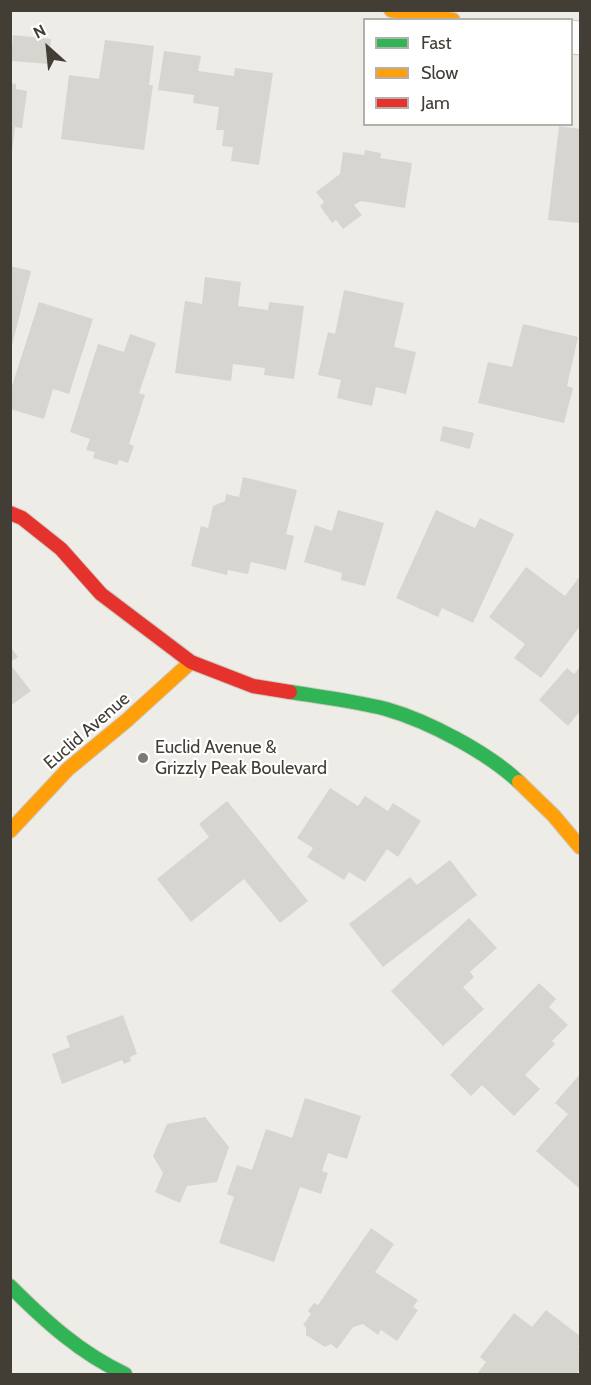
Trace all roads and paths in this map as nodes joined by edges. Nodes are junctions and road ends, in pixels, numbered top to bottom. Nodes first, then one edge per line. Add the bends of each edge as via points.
1 (391, 10) edge
2 (441, 18) edge
3 (10, 513) edge
4 (191, 662) junction
5 (10, 831) edge
6 (580, 847) edge
7 (10, 1286) edge
8 (125, 1374) edge

1 - 2 street
3 - 4 street via 61,549 101,594
4 - 5 street, Euclid Avenue via 68,769
4 - 6 street via 254,686 388,710 443,732 503,767
7 - 8 street via 71,1343

